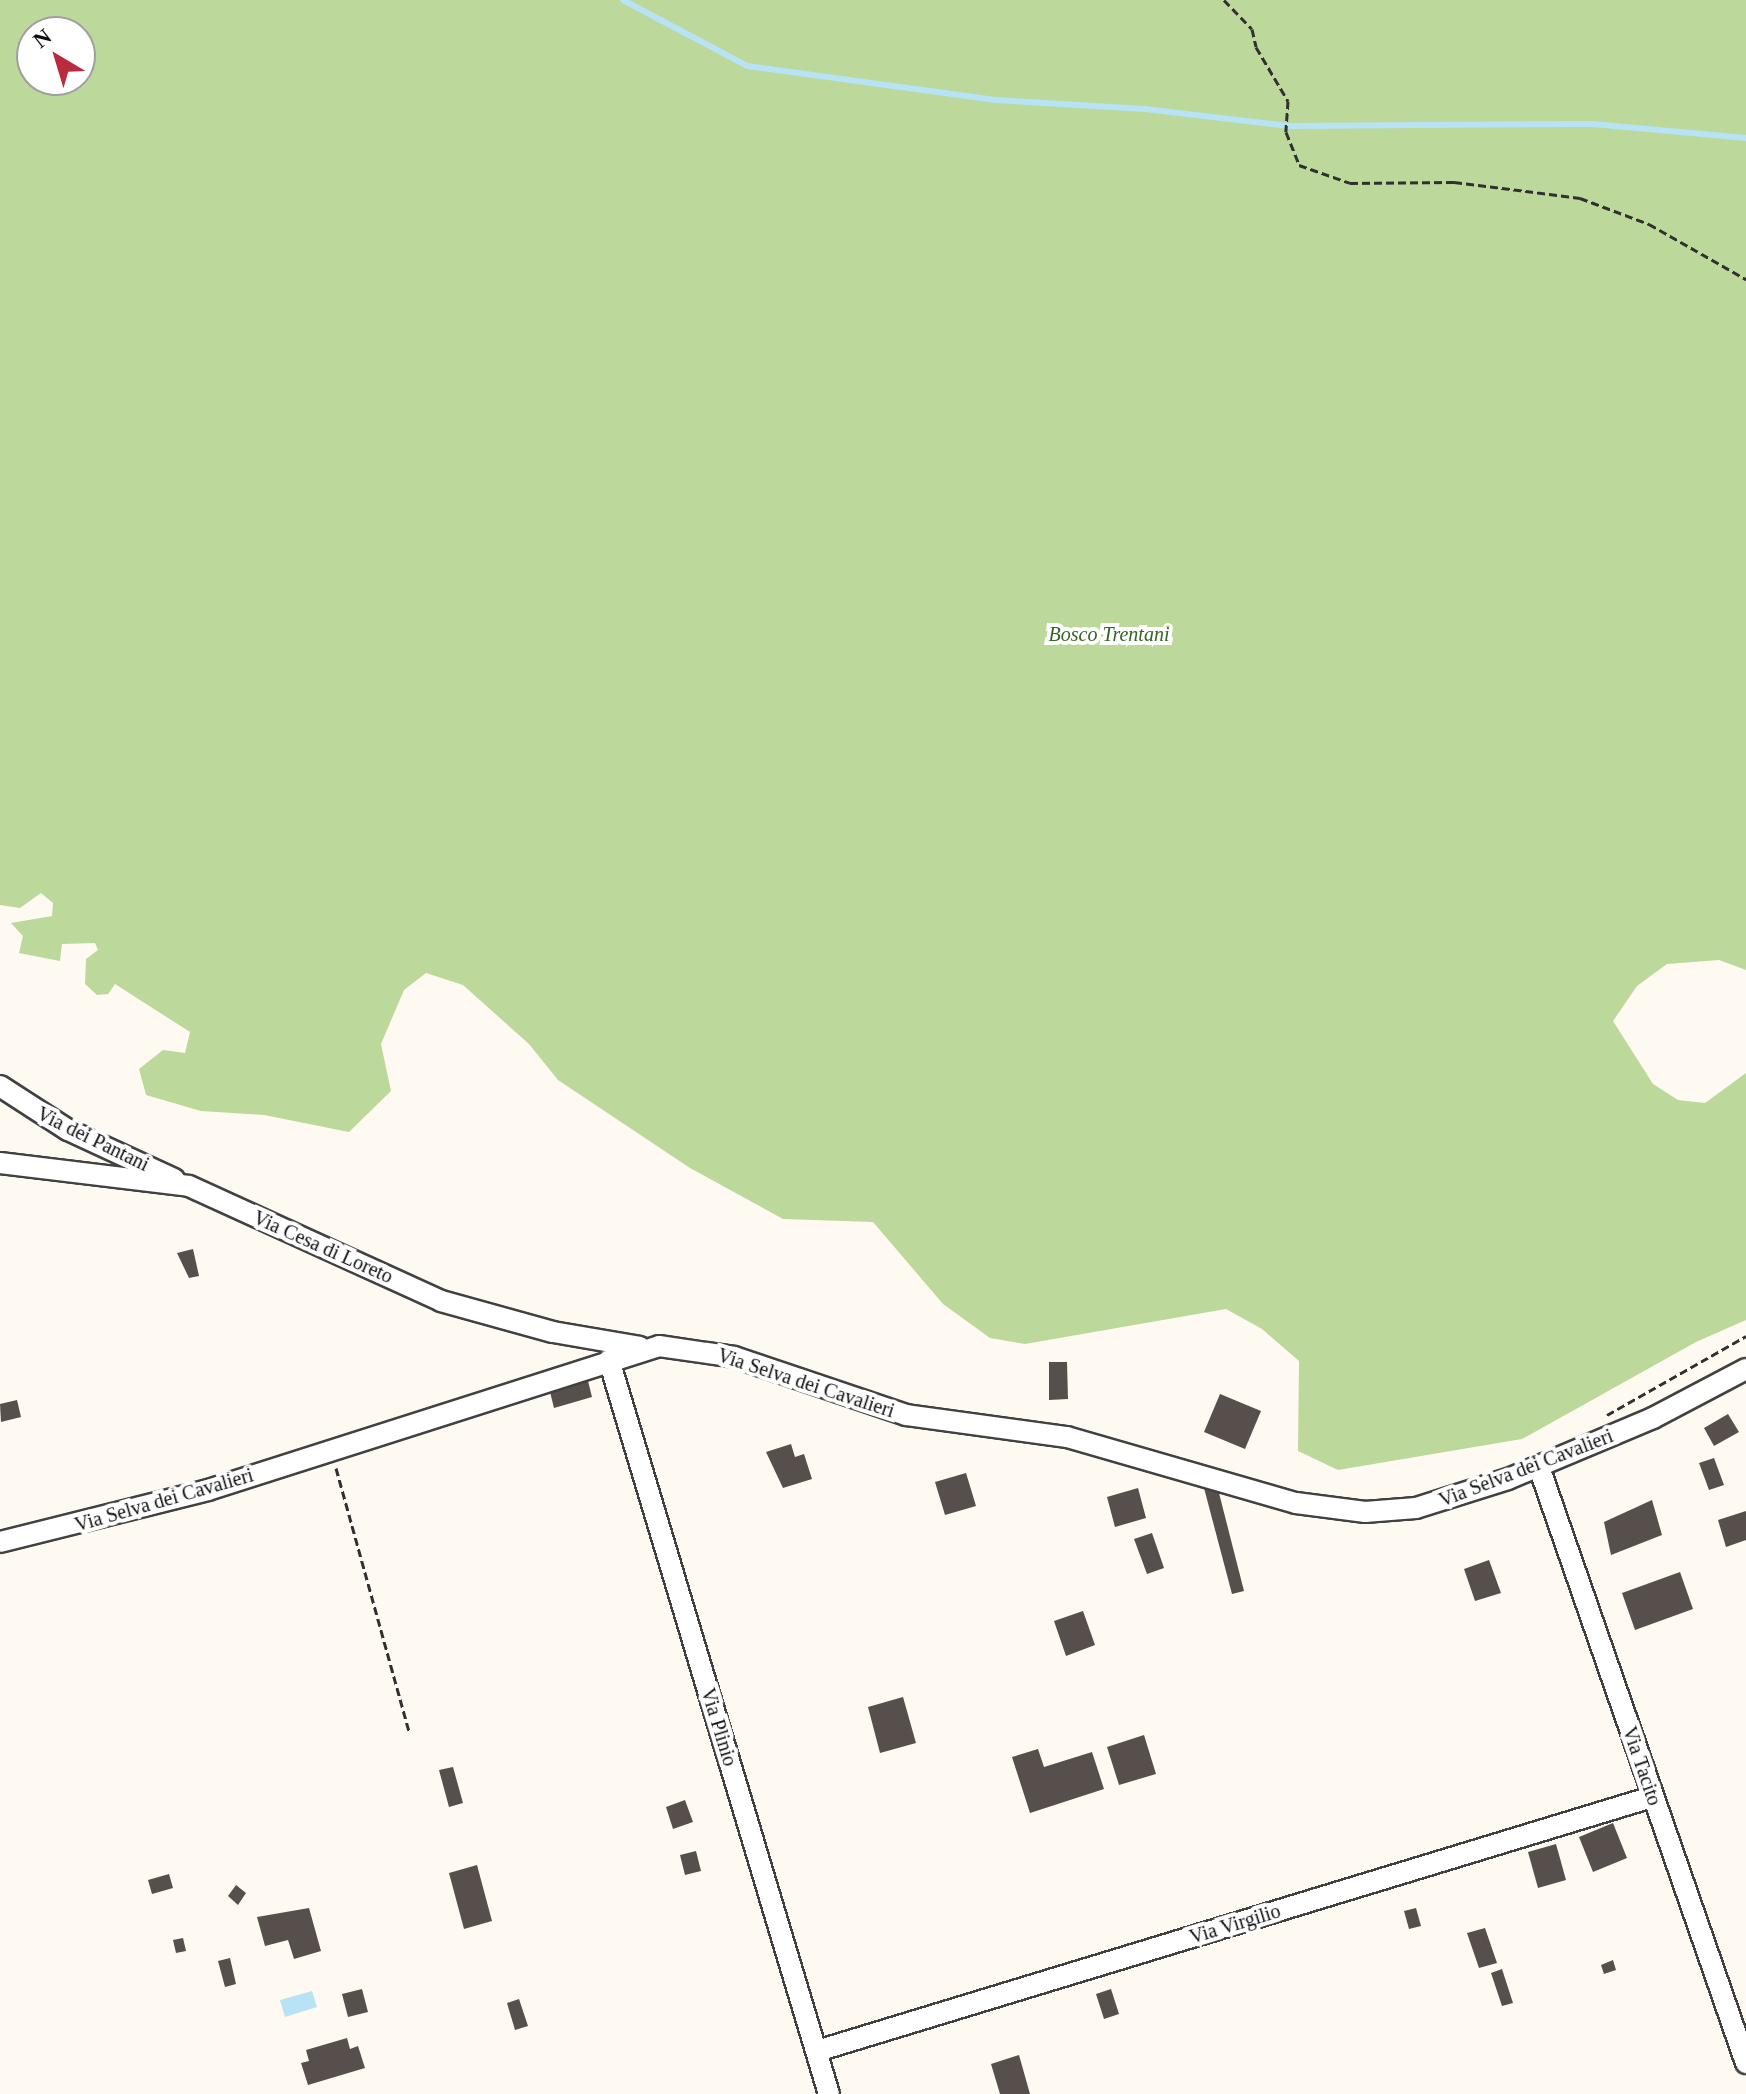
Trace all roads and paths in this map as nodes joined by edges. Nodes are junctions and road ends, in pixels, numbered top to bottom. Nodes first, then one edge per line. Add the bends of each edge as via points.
1 (1224, 0) edge
2 (1746, 279) edge
3 (0, 1086) edge
4 (0, 1163) edge
5 (189, 1186) junction
6 (1746, 1336) edge
7 (644, 1348) junction
8 (609, 1360) junction
9 (1746, 1369) edge
10 (1596, 1421) dead end
11 (331, 1450) junction
12 (1539, 1467) junction
13 (0, 1542) edge
14 (409, 1731) dead end
15 (1652, 1797) junction
16 (817, 2051) junction
17 (1746, 2063) edge
18 (829, 2094) edge

1 - 2 path via 1252,29 1256,47 1288,101 1286,132 1299,165 1350,183 1454,182 1580,198 1649,224
3 - 5 street, Via dei Pantani via 68,1130
4 - 5 street, Via Cesa di Loreto
5 - 7 street, Via Cesa di Loreto via 441,1301 553,1332
6 - 10 path
7 - 8 street, Via Selva dei Cavalieri
7 - 12 street, Via Selva dei Cavalieri via 678,1346 716,1353 885,1410 1067,1437 1337,1510 1416,1508
8 - 11 street, Via Selva dei Cavalieri
8 - 16 street, Via Plinio
9 - 12 street, Via Selva dei Cavalieri via 1642,1423
11 - 13 street, Via Selva dei Cavalieri via 168,1501
11 - 14 path
12 - 15 street, Via Tacito
15 - 16 street, Via Virgilio
15 - 17 street, Via Tacito
16 - 18 street, Via Plinio

